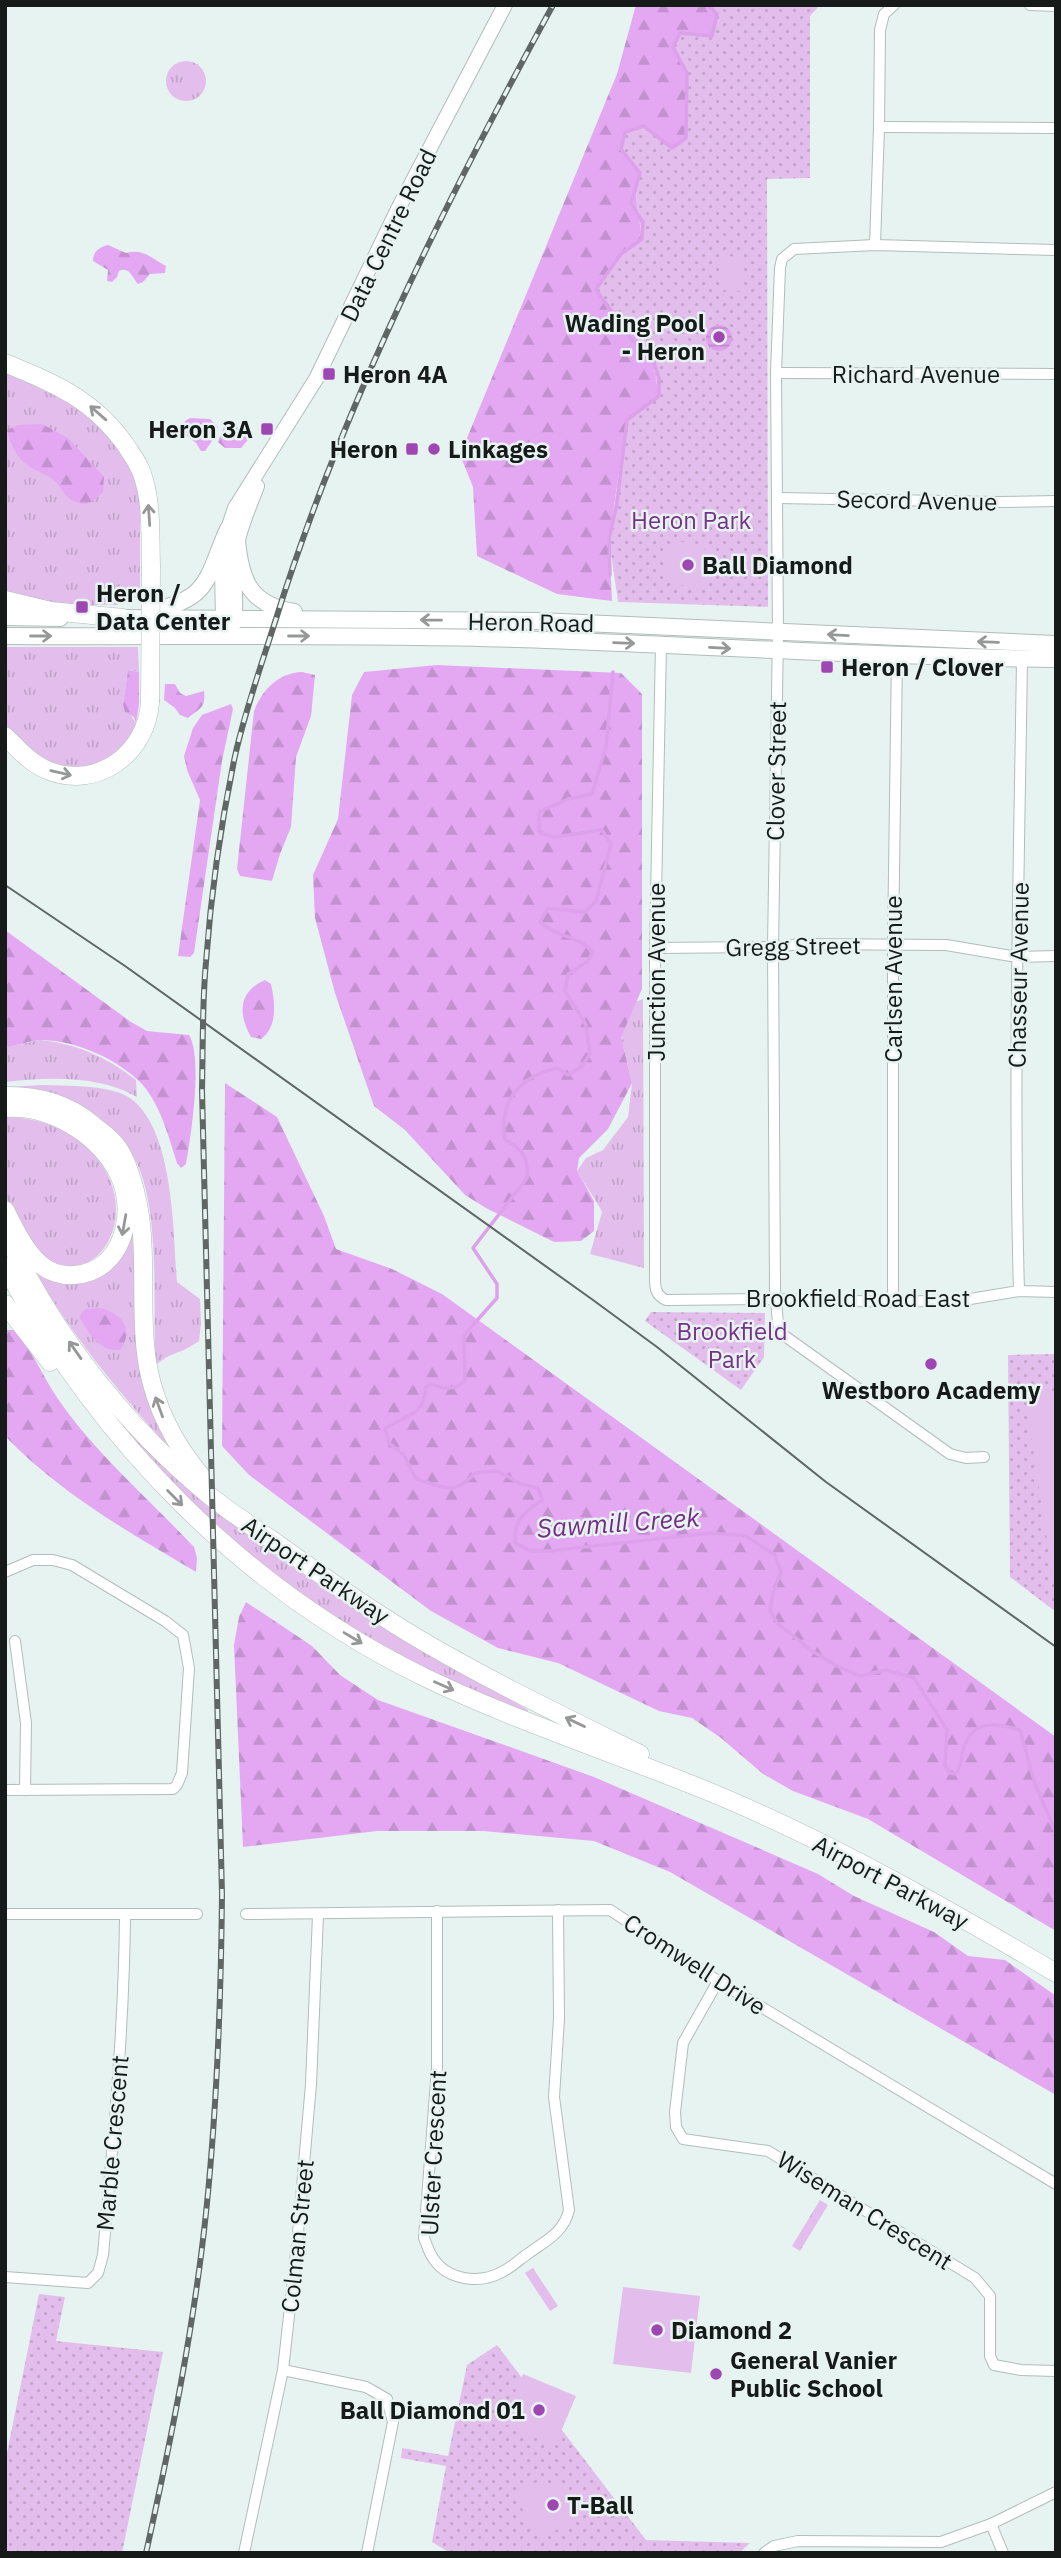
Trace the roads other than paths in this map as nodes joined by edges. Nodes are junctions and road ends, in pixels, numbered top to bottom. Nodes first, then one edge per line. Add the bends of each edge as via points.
1 (505, 5) edge
2 (894, 5) edge
3 (1030, 5) edge
4 (1056, 6) edge
5 (879, 127) junction
6 (1056, 128) edge
7 (875, 246) junction
8 (1056, 250) edge
9 (5, 363) edge
10 (776, 373) junction
11 (1056, 374) edge
12 (778, 498) junction
13 (1056, 501) edge
14 (233, 535) junction
15 (5, 600) edge
16 (5, 617) edge
17 (123, 618) junction
18 (230, 618) junction
19 (338, 618) junction
20 (778, 632) junction
21 (5, 636) edge
22 (230, 636) junction
23 (661, 644) junction
24 (1056, 644) edge
25 (778, 651) junction
26 (897, 655) junction
27 (1022, 659) junction
28 (1056, 659) edge
29 (5, 736) edge
30 (893, 945) junction
31 (773, 947) junction
32 (655, 948) junction
33 (1056, 956) edge
34 (1017, 957) junction
35 (5, 1096) edge
36 (5, 1108) edge
37 (5, 1210) edge
38 (5, 1231) edge
39 (5, 1266) edge
40 (1019, 1291) junction
41 (1056, 1292) edge
42 (661, 1297) joint
43 (776, 1299) junction
44 (892, 1303) junction
45 (5, 1304) edge
46 (984, 1457) dead end
47 (153, 1475) junction
48 (243, 1519) junction
49 (5, 1572) edge
50 (15, 1641) dead end
51 (5, 1790) edge
52 (25, 1790) junction
53 (723, 1798) junction
54 (558, 1910) junction
55 (437, 1911) junction
56 (5, 1914) edge
57 (197, 1914) dead end
58 (246, 1914) dead end
59 (318, 1914) junction
60 (125, 1916) junction
61 (1056, 1973) edge
62 (718, 1981) junction
63 (1056, 2185) edge
64 (5, 2277) edge
65 (283, 2370) junction
66 (1056, 2371) edge
67 (1056, 2491) edge
68 (991, 2524) junction
69 (244, 2553) edge
70 (367, 2553) edge
71 (764, 2553) edge
72 (1003, 2553) edge

1 - 14 main road, Data Centre Road via 316,379 235,508
2 - 5 street via 884,15 880,30
3 - 4 street
5 - 6 street
5 - 7 street
7 - 8 street
7 - 10 street, Clover Street via 794,249 782,258
29 -> 9 highway, bridge via 27,758 66,776 90,775 130,753 150,713 151,566 145,482 140,466 117,433 74,395
10 - 11 street, Richard Avenue
10 - 12 street, Clover Street
12 - 13 street, Secord Avenue
12 - 20 street, Clover Street
14 - 17 main road via 195,595 173,607
14 - 18 main road, Data Centre Road via 222,571
14 - 19 main road via 244,578 257,597 286,611
15 - 17 highway via 51,611
16 - 17 main road, Heron Road
17 - 18 main road, Heron Road
18 - 19 main road, Heron Road
18 - 22 main road, Data Centre Road
20 -> 19 main road, Heron Road
24 -> 20 main road, Heron Road
20 - 25 street, Clover Street
21 -> 22 main road, Heron Road
22 -> 23 main road, Heron Road
23 -> 25 main road, Heron Road
23 - 32 street, Junction Avenue
25 - 26 main road, Heron Road
25 - 31 street, Clover Street
26 - 27 main road, Heron Road
26 - 30 street, Carlsen Avenue
27 - 28 main road, Heron Road
27 - 34 street, Chasseur Avenue
30 - 31 street, Gregg Street
30 - 34 street, Gregg Street via 946,945
30 - 44 street, Carlsen Avenue
31 - 32 street, Gregg Street
31 - 43 street, Clover Street
32 - 42 street, Junction Avenue via 655,1288
33 - 34 street, Gregg Street
34 - 40 street, Chasseur Avenue
48 -> 35 highway via 191,1464 155,1395 145,1341 142,1216 121,1153 88,1120 68,1108
36 -> 37 highway via 44,1113 86,1135 119,1175 127,1210 120,1243 108,1261 94,1271 71,1276 40,1265
48 -> 38 highway, Airport Parkway via 171,1461 108,1394 44,1304
39 - 47 highway, Airport Parkway via 70,1372
40 - 41 street, Brookfield Road East
40 - 44 street, Brookfield Road East via 964,1300
42 - 43 street, Brookfield Road East
43 - 44 street, Brookfield Road East
43 - 46 street, Clover Street via 782,1334 950,1454
45 - 47 highway via 97,1418
47 -> 53 highway, Airport Parkway via 269,1582 383,1656 475,1699
53 -> 48 highway, Airport Parkway via 424,1642
49 - 52 street via 33,1560 72,1565 183,1635 189,1668 182,1773 173,1789
50 - 52 street via 26,1723
51 - 52 street
53 - 61 highway, Airport Parkway via 887,1877
54 - 55 street, Cromwell Drive
54 - 55 street, Ulster Crescent via 554,2097 569,2210 555,2235 502,2273 479,2279 453,2275 434,2260 424,2238 437,2068
54 - 62 street, Cromwell Drive via 610,1910
55 - 59 street, Cromwell Drive
56 - 60 street
57 - 60 street
58 - 59 street, Cromwell Drive
59 - 65 street, Colman Street via 311,2084
60 - 64 street, Marble Crescent via 116,2112 98,2273 88,2283
62 - 63 street, Cromwell Drive
62 - 66 street, Wiseman Crescent via 683,2043 675,2112 683,2140 768,2151 975,2278 990,2296 994,2365
65 - 69 street, Colman Street
65 - 70 street via 366,2388 387,2399 393,2422
67 - 68 street
68 - 71 street via 942,2542 798,2541
68 - 72 street

